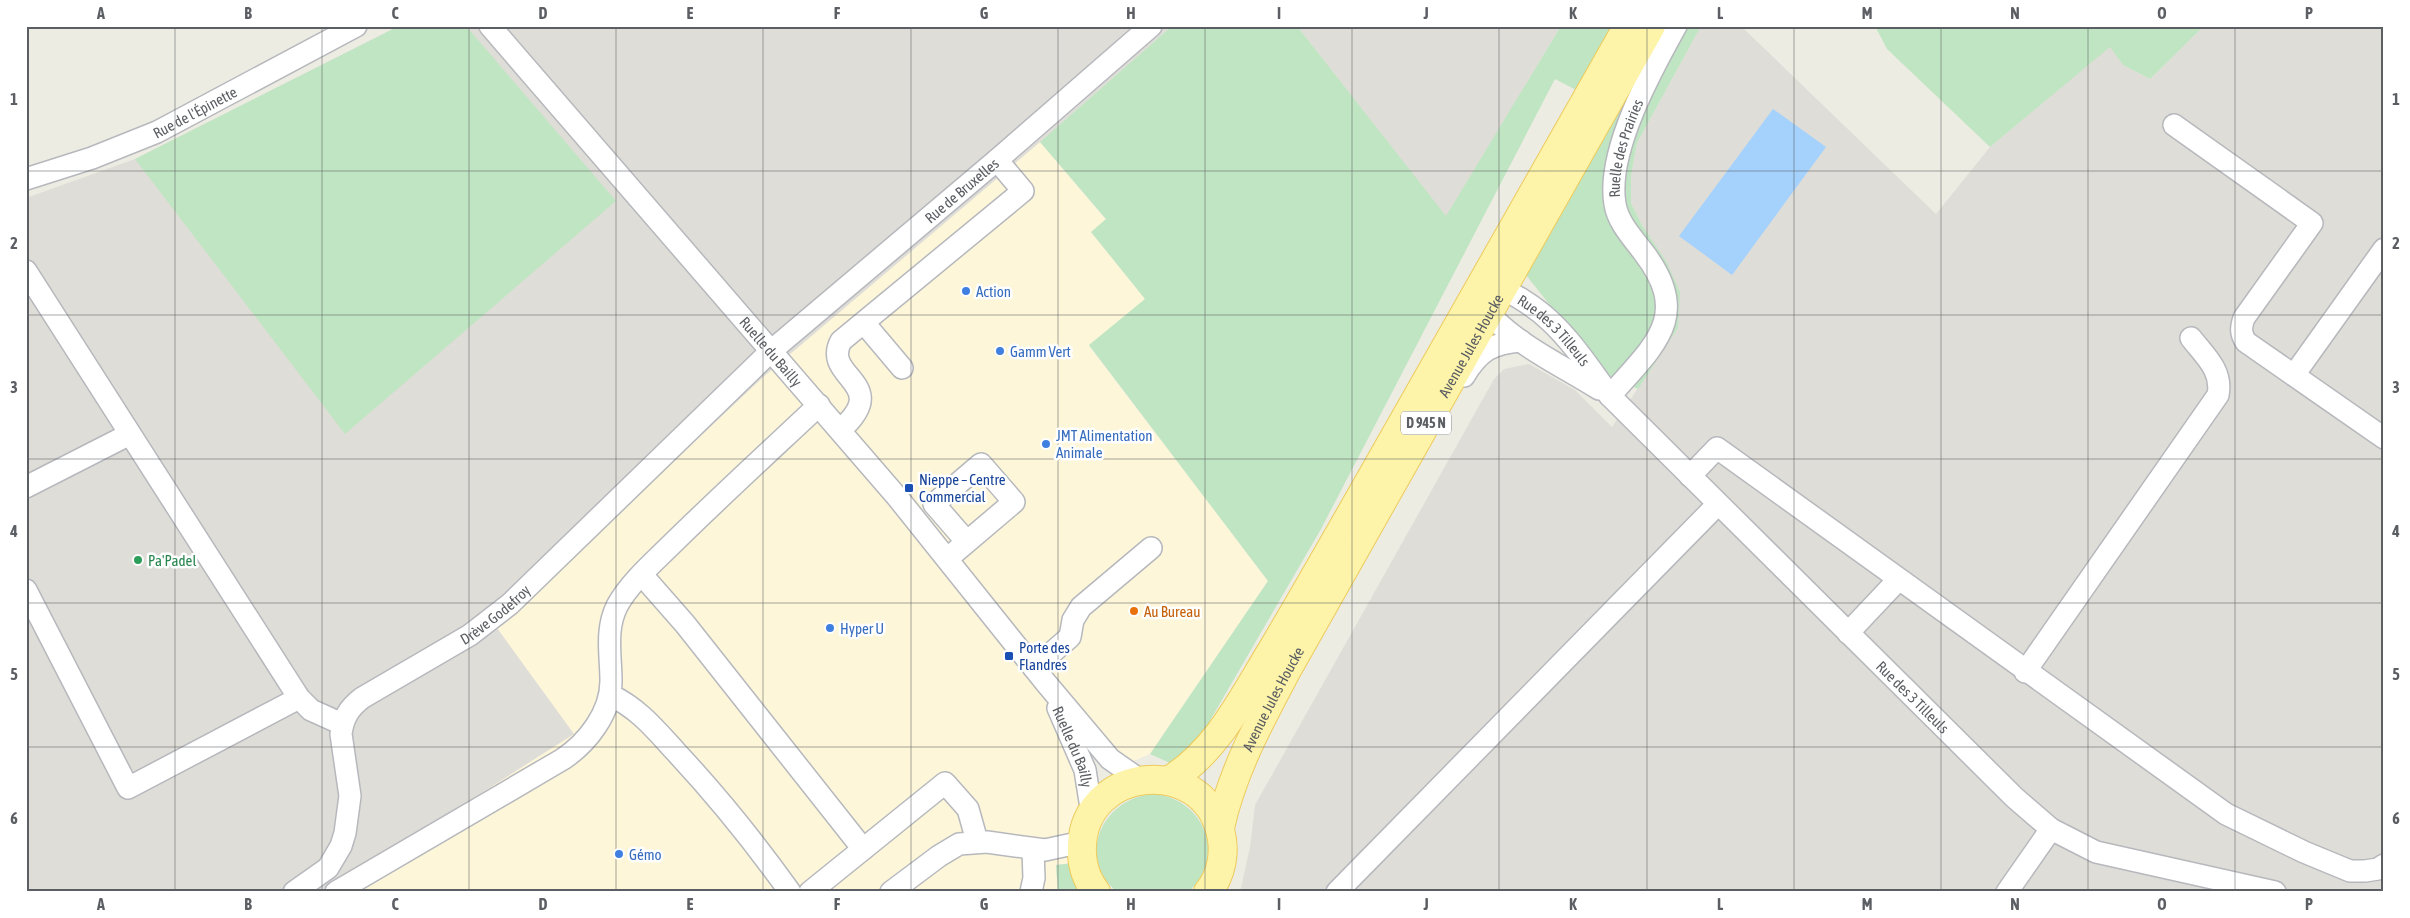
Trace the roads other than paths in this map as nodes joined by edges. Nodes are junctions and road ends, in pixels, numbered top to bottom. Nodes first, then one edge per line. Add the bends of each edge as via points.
1 (356, 26) edge
2 (490, 26) edge
3 (1151, 26) edge
4 (1628, 26) edge
5 (1651, 26) edge
6 (1676, 26) edge
7 (2174, 126) dead end
8 (997, 160) junction
9 (26, 179) edge
10 (2384, 249) edge
11 (26, 272) edge
12 (1487, 294) junction
13 (864, 323) junction
14 (2192, 338) dead end
15 (1521, 341) junction
16 (772, 352) junction
17 (902, 368) dead end
18 (2294, 375) junction
19 (1610, 396) junction
20 (819, 405) junction
21 (840, 430) junction
22 (130, 434) junction
23 (2384, 438) edge
24 (1411, 449) junction
25 (1690, 476) junction
26 (26, 487) edge
27 (1718, 504) junction
28 (968, 542) dead end
29 (1151, 548) dead end
30 (948, 558) junction
31 (642, 575) junction
32 (1898, 580) junction
33 (26, 590) edge
34 (1848, 633) junction
35 (2025, 672) junction
36 (1040, 676) junction
37 (610, 688) junction
38 (299, 698) junction
39 (342, 724) junction
40 (1140, 780) junction
41 (1168, 781) junction
42 (1092, 814) junction
43 (1220, 828) junction
44 (2051, 829) junction
45 (977, 841) junction
46 (1082, 842) junction
47 (863, 848) junction
48 (1033, 850) junction
49 (2384, 865) edge
50 (894, 891) edge
51 (294, 892) edge
52 (336, 892) edge
53 (790, 892) edge
54 (810, 892) edge
55 (1031, 892) edge
56 (1096, 892) edge
57 (1208, 892) edge
58 (1336, 892) edge
59 (2007, 892) edge
60 (2275, 892) edge

1 - 9 street, Rue de l'Épinette via 157,132
2 - 16 street, Ruelle du Bailly
3 - 8 street, Rue de Bruxelles
4 - 12 main road, Avenue Jules Houcke / D 945 N
5 - 12 main road, Avenue Jules Houcke / D 945 N
6 - 19 street, Ruelle des Prairies via 1627,129 1615,172 1614,194 1618,215 1654,266 1663,286 1666,314 1654,344
7 - 18 street via 2312,223 2244,318 2241,330 2246,342
8 - 13 street via 1023,191
8 - 16 street, Rue de Bruxelles
10 - 18 street
11 - 22 street
12 - 15 street, Rue des 3 Tilleuls
12 - 19 street, Rue des 3 Tilleuls via 1527,303 1550,321
12 - 24 main road, Avenue Jules Houcke / D 945 N
12 - 41 main road, Avenue Jules Houcke / D 945 N via 1232,714 1199,758
13 - 17 street
13 - 21 street via 838,347 840,365 857,386 861,402 854,418
14 - 35 street via 2218,373 2218,395
15 - 19 street, Rue des 3 Tilleuls
15 - 24 street via 1496,344 1480,355 1433,424
16 - 20 street, Ruelle du Bailly
16 - 39 street, Drève Godefroy via 510,604 470,635 362,698 349,709
18 - 23 street
19 - 25 street, Rue des 3 Tilleuls
20 - 21 street, Ruelle du Bailly
20 - 31 street
21 - 30 street, Ruelle du Bailly
22 - 26 street
22 - 38 street
24 - 43 main road, Avenue Jules Houcke / D 945 N via 1253,736 1228,793
25 - 27 street, Rue des 3 Tilleuls
25 - 32 street via 1717,448
27 - 34 street, Rue des 3 Tilleuls
27 - 58 street
28 - 30 street
29 - 36 street via 1081,607 1073,620 1070,637
30 - 36 street, Ruelle du Bailly
31 - 37 street via 622,597 613,615
31 - 47 street via 685,624
32 - 34 street
32 - 35 street
33 - 38 street via 128,788
34 - 44 street, Rue des 3 Tilleuls via 2015,798
35 - 49 street via 2226,814 2350,871 2378,869
36 - 40 street, Ruelle du Bailly via 1110,759
36 - 42 street, Ruelle du Bailly via 1081,759
37 - 52 street via 589,736 573,752
37 - 53 street via 636,709 693,770
38 - 39 street via 311,710
39 - 51 street via 341,742 350,796 345,833 328,868
40 - 41 main road
40 - 42 main road via 1108,794
41 - 43 main road via 1185,787 1200,798 1212,811
42 - 46 main road
43 - 57 main road via 1222,859
44 - 59 street
44 - 60 street, Rue des 3 Tilleuls via 2088,849 2115,858
45 - 47 street via 968,809 945,784
45 - 48 street
45 - 50 street via 949,849
46 - 48 street via 1055,850
46 - 56 main road via 1085,871
47 - 54 street
48 - 55 street

